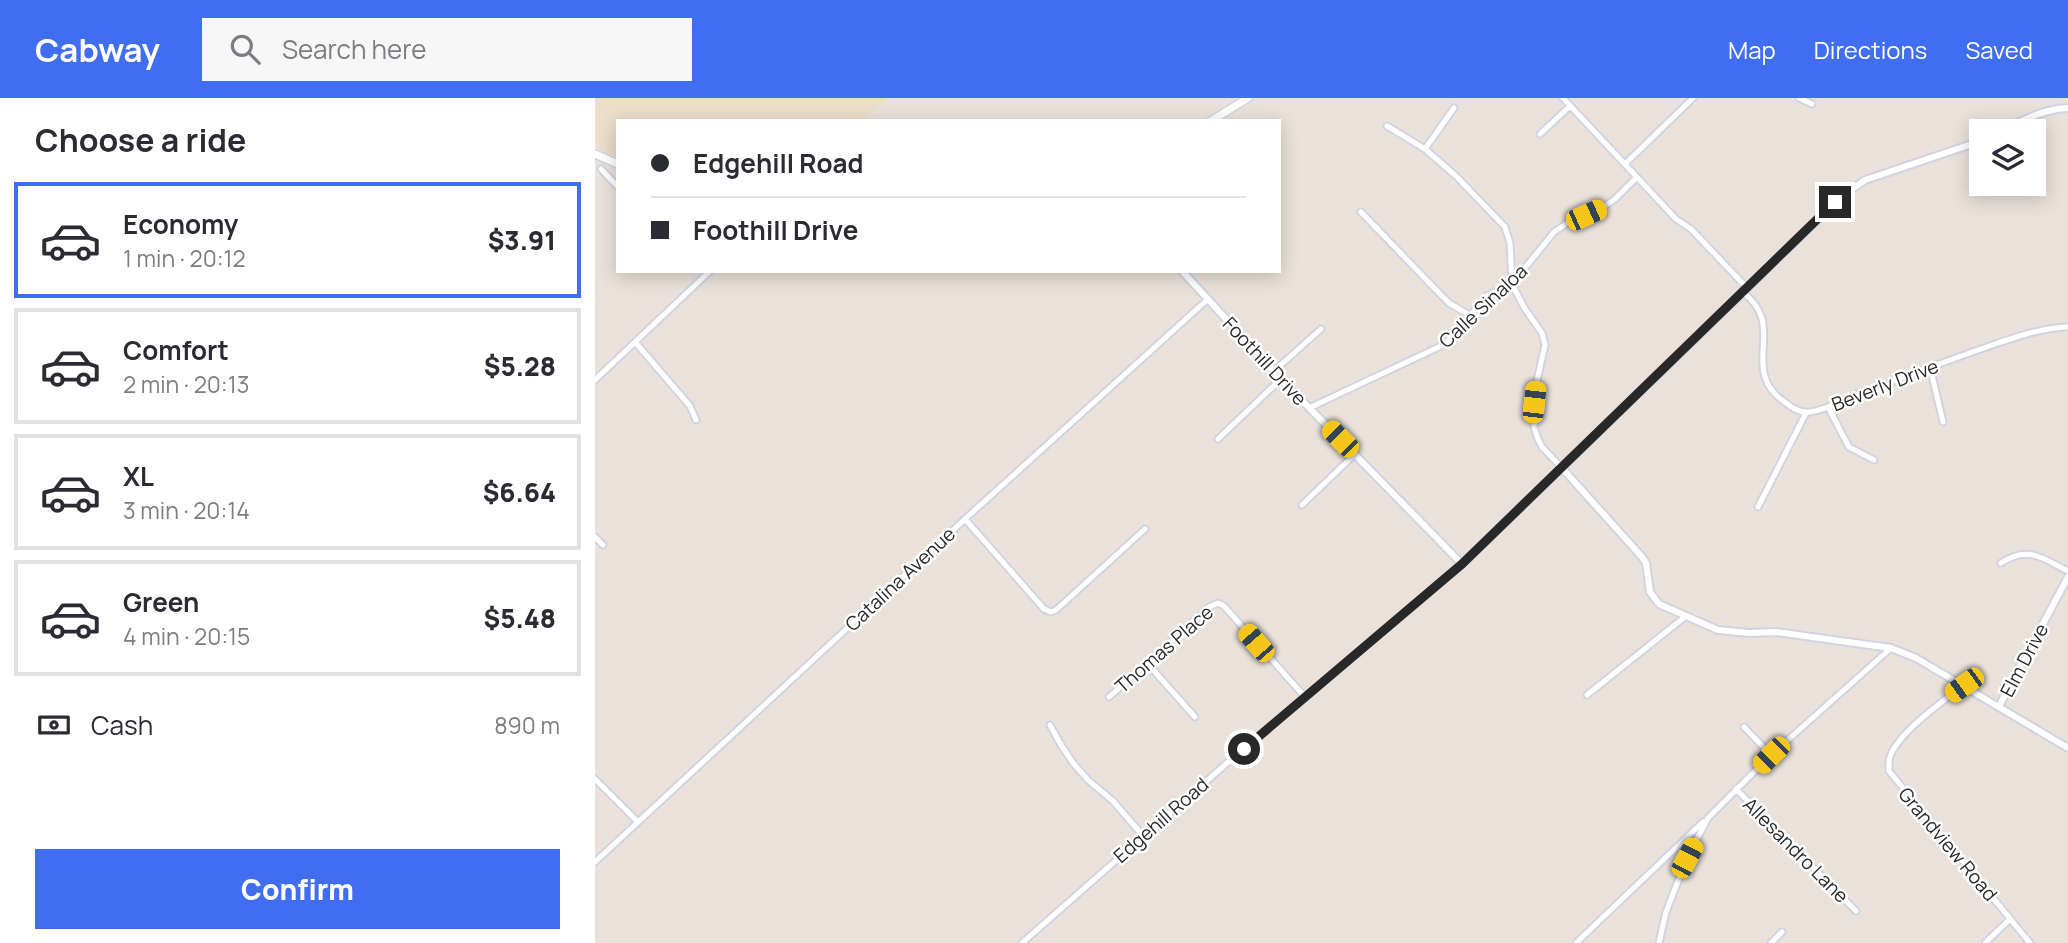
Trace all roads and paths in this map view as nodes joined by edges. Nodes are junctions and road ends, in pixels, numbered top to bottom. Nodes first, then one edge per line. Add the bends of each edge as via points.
1 (1248, 98) edge
2 (1563, 98) edge
3 (1693, 98) edge
4 (1799, 98) edge
5 (1812, 104) dead end
6 (1570, 106) junction
7 (1454, 108) dead end
8 (2068, 108) edge
9 (1214, 119) edge
10 (2025, 119) edge
11 (1387, 127) dead end
12 (1540, 134) dead end
13 (1969, 145) edge
14 (1425, 149) junction
15 (595, 154) edge
16 (616, 163) edge
17 (1625, 164) junction
18 (601, 169) dead end
19 (1637, 177) junction
20 (616, 185) edge
21 (1361, 212) dead end
22 (697, 273) edge
23 (708, 273) edge
24 (1184, 273) edge
25 (702, 279) junction
26 (1512, 284) junction
27 (1745, 290) junction
28 (1207, 299) junction
29 (1471, 316) junction
30 (2068, 327) edge
31 (1321, 329) dead end
32 (635, 342) junction
33 (1930, 367) junction
34 (1274, 371) junction
35 (1281, 379) junction
36 (595, 380) edge
37 (1828, 407) junction
38 (1309, 408) junction
39 (1806, 413) junction
40 (696, 420) dead end
41 (1943, 422) dead end
42 (1218, 439) dead end
43 (1355, 454) junction
44 (1874, 460) dead end
45 (1562, 468) junction
46 (1302, 505) dead end
47 (1758, 508) dead end
48 (965, 519) junction
49 (1145, 529) dead end
50 (595, 537) edge
51 (603, 545) dead end
52 (2001, 563) dead end
53 (1462, 564) junction
54 (2068, 571) edge
55 (2068, 577) edge
56 (1686, 617) junction
57 (1891, 648) junction
58 (1147, 663) junction
59 (1964, 685) junction
60 (1587, 695) dead end
61 (1109, 697) dead end
62 (1305, 697) junction
63 (1999, 706) junction
64 (1195, 717) dead end
65 (1050, 724) dead end
66 (1744, 727) dead end
67 (2068, 748) edge
68 (1771, 755) junction
69 (595, 779) edge
70 (1736, 789) junction
71 (1708, 818) junction
72 (638, 822) junction
73 (1143, 836) junction
74 (595, 862) edge
75 (1856, 911) dead end
76 (2010, 919) junction
77 (1781, 932) dead end
78 (1022, 943) edge
79 (1576, 943) edge
80 (1659, 943) edge
81 (1770, 943) edge
82 (1985, 943) edge
83 (2030, 943) edge

1 - 9 main road
2 - 6 street, Beverly Drive
3 - 17 street
4 - 5 street
6 - 12 street
6 - 17 street, Beverly Drive
7 - 14 street
8 - 10 street
11 - 14 street
13 - 27 street via 1865,180 1841,197
14 - 26 street via 1505,228
15 - 16 main road
17 - 19 street, Beverly Drive
18 - 20 street
19 - 26 street, Calle Sinaloa via 1602,208 1554,232
19 - 27 street, Beverly Drive
21 - 29 street via 1449,303
22 - 25 street
23 - 25 street
24 - 28 street, Foothill Drive
25 - 32 street
26 - 29 street, Calle Sinaloa via 1488,295
26 - 45 street via 1545,345 1536,385 1534,427 1542,447
27 - 39 street, Beverly Drive via 1764,321 1762,373 1766,384 1784,402
27 - 45 street
28 - 34 street, Foothill Drive
28 - 48 street, Catalina Avenue
29 - 38 street, Calle Sinaloa via 1434,351
30 - 33 street, Beverly Drive via 2025,334
31 - 34 street
32 - 36 street
32 - 40 street via 690,406
33 - 37 street, Beverly Drive
33 - 41 street
34 - 35 street, Foothill Drive
35 - 38 street, Foothill Drive
35 - 42 street
37 - 39 street, Beverly Drive
37 - 44 street via 1849,447
38 - 43 street, Foothill Drive
39 - 47 street
43 - 46 street
43 - 53 street, Foothill Drive
45 - 53 street
45 - 56 street via 1642,557 1650,593 1660,604
48 - 49 street via 1047,612 1056,610
48 - 72 street, Catalina Avenue
50 - 51 street
52 - 54 street via 2028,553
53 - 62 street, Edgehill Road
55 - 63 street, Elm Drive
56 - 57 street via 1718,630 1776,632
56 - 60 street
57 - 59 street
57 - 68 street
58 - 61 street, Thomas Place
58 - 62 street, Thomas Place via 1218,603
58 - 64 street
59 - 63 street
59 - 76 street, Grandview Road via 1899,742 1889,771
62 - 73 street, Edgehill Road
63 - 67 street
65 - 73 street via 1073,763
66 - 68 street
68 - 70 street
69 - 72 street
70 - 71 street
70 - 75 street, Allesandro Lane
71 - 79 street
71 - 80 street via 1683,868
72 - 74 street, Catalina Avenue
73 - 78 street, Edgehill Road
76 - 82 street
76 - 83 street, Grandview Road
77 - 81 street

